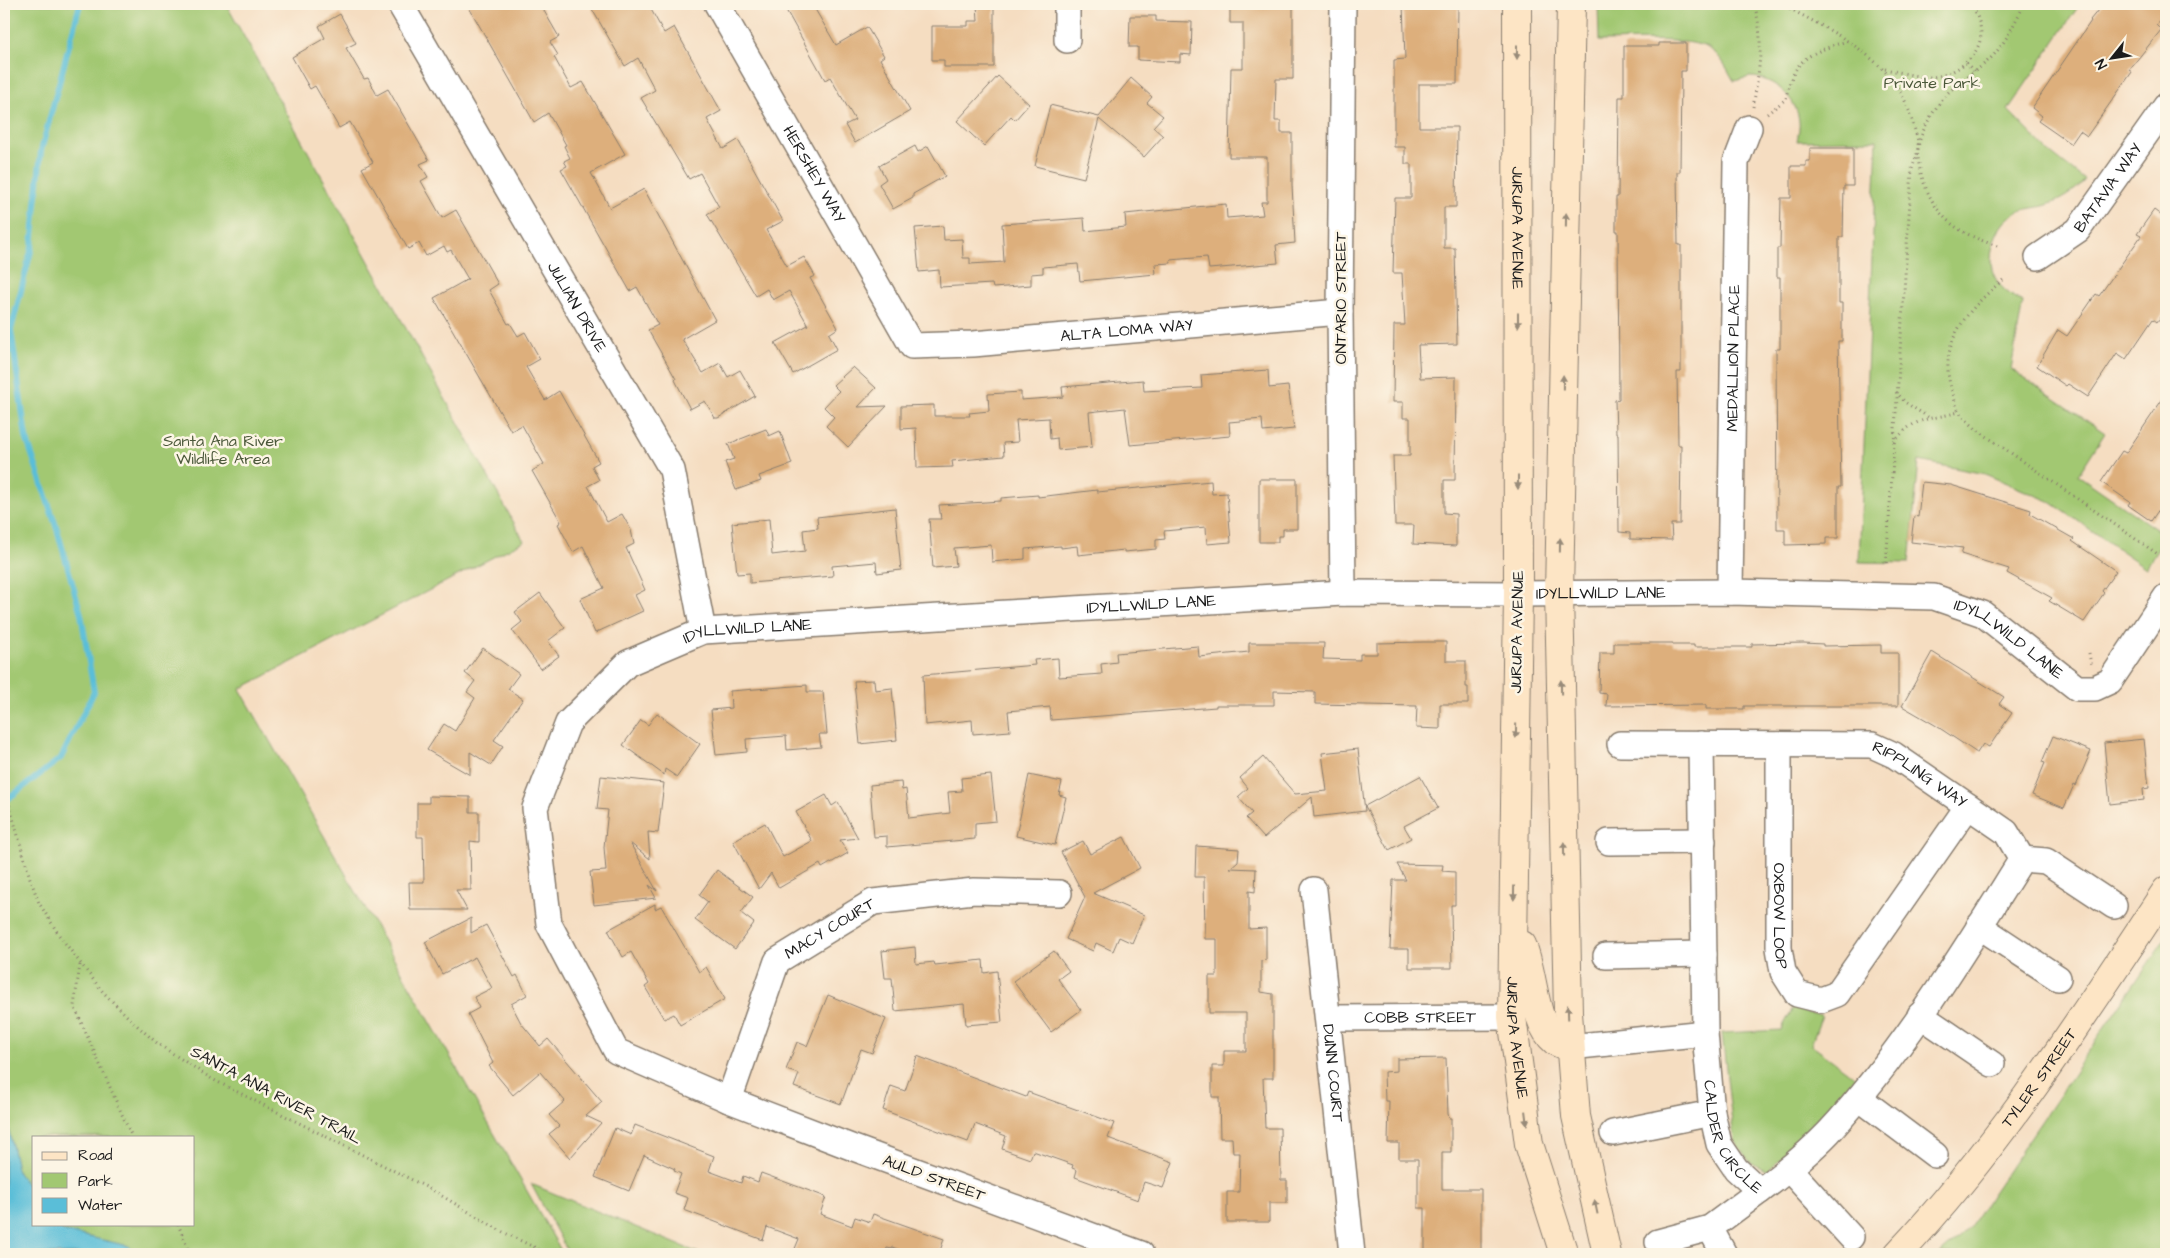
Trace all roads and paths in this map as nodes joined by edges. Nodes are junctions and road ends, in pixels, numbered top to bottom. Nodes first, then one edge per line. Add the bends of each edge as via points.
1 (400, 4) edge
2 (717, 4) edge
3 (1067, 4) edge
4 (1343, 4) edge
5 (1517, 4) edge
6 (1571, 4) edge
7 (1754, 4) edge
8 (1781, 4) edge
9 (1972, 4) edge
10 (2025, 4) edge
11 (1067, 40) dead end
12 (1848, 40) junction
13 (1966, 63) junction
14 (1884, 68) junction
15 (1974, 71) junction
16 (2166, 106) edge
17 (1749, 128) junction
18 (1918, 146) junction
19 (1997, 246) dead end
20 (2038, 257) dead end
21 (2003, 280) dead end
22 (1340, 312) junction
23 (912, 346) joint
24 (1896, 392) junction
25 (1959, 412) junction
26 (1928, 418) junction
27 (1894, 443) junction
28 (2159, 555) dead end
29 (1886, 566) dead end
30 (1730, 592) junction
31 (1343, 593) junction
32 (1559, 593) junction
33 (1518, 594) junction
34 (2166, 597) edge
35 (704, 631) junction
36 (1620, 744) dead end
37 (1701, 744) junction
38 (1779, 745) junction
39 (4, 786) edge
40 (1968, 806) junction
41 (1702, 841) junction
42 (1609, 842) dead end
43 (2022, 859) junction
44 (1314, 890) dead end
45 (2166, 891) edge
46 (1059, 893) dead end
47 (2114, 906) dead end
48 (1514, 925) junction
49 (1979, 926) junction
50 (1704, 954) junction
51 (1606, 956) dead end
52 (80, 964) junction
53 (2058, 978) dead end
54 (1920, 1015) junction
55 (1328, 1018) junction
56 (1512, 1018) junction
57 (1705, 1033) junction
58 (1570, 1047) junction
59 (1992, 1064) dead end
60 (1859, 1098) junction
61 (729, 1100) junction
62 (1712, 1114) junction
63 (1613, 1134) dead end
64 (132, 1136) edge
65 (1934, 1155) dead end
66 (1790, 1169) junction
67 (1760, 1191) junction
68 (179, 1226) edge
69 (1710, 1228) junction
70 (1851, 1237) dead end
71 (1658, 1242) dead end
72 (190, 1254) edge
73 (548, 1254) edge
74 (1141, 1254) edge
75 (1352, 1254) edge
76 (1564, 1254) edge
77 (1607, 1254) edge
78 (1724, 1254) edge
79 (1898, 1254) edge

1 - 35 street, JULIAN DRIVE via 672,470
2 - 23 street, HERSHEY WAY
3 - 11 street
4 - 22 street, ONTARIO STREET
5 -> 33 main road, JURUPA AVENUE
32 -> 6 main road
7 - 17 path via 1761,60
8 - 12 path
9 - 13 path via 1981,35
10 - 15 path via 1998,50
12 - 14 path
12 - 17 path via 1813,52 1799,64 1789,81 1786,99
13 - 14 path via 1932,77
13 - 15 path
14 - 18 path via 1903,96
15 - 18 path via 1950,90 1937,106
16 - 20 street, BATAVIA WAY via 2078,230
17 - 30 street, MEDALLION PLACE via 1736,162
18 - 19 path via 1923,180 1942,216 1957,230
18 - 24 path via 1912,169
21 - 25 path via 1978,300 1957,330 1948,354 1949,384
22 - 23 street, ALTA LOMA WAY via 982,344
22 - 31 street, ONTARIO STREET
24 - 26 path
24 - 27 path
25 - 26 path
25 - 28 path via 1976,429
26 - 27 path via 1914,422
27 - 29 path
30 - 32 street, IDYLLWILD LANE
30 - 34 street, IDYLLWILD LANE via 1934,598 1983,614 2076,688 2095,688 2110,681
31 - 33 street, IDYLLWILD LANE
31 - 35 street, IDYLLWILD LANE
32 - 33 street, IDYLLWILD LANE
58 -> 32 main road
33 -> 48 main road, JURUPA AVENUE
35 - 61 street, IDYLLWILD LANE via 628,663 568,723 535,808 549,924 616,1051
36 - 37 street, RIPPLING WAY
37 - 38 street, RIPPLING WAY
37 - 41 street, CALDER CIRCLE
38 - 40 street, RIPPLING WAY via 1872,745 1894,755
38 - 40 street, OXBOW LOOP via 1779,948 1783,972 1797,994 1821,1000 1836,994
39 - 52 path, SANTA ANA RIVER TRAIL via 39,902
40 - 43 street, RIPPLING WAY via 2006,832
41 - 42 street
41 - 50 street, CALDER CIRCLE
43 - 47 street via 2046,861
43 - 49 street, CALDER CIRCLE
44 - 55 street, DUNN COURT
45 - 79 main road, TYLER STREET via 2018,1107 1939,1210
46 - 61 street, MACY COURT via 974,891 873,902 777,961
48 - 56 main road, JURUPA AVENUE
48 - 58 main road via 1529,960 1543,1024 1557,1043
49 - 53 street
49 - 54 street, CALDER CIRCLE
50 - 51 street
50 - 57 street, CALDER CIRCLE
52 - 64 path via 74,1006
52 - 73 path, SANTA ANA RIVER TRAIL via 103,992 158,1044 212,1079 432,1190 501,1232
54 - 59 street
54 - 60 street, CALDER CIRCLE
55 - 56 street, COBB STREET
55 - 75 street, DUNN COURT
56 -> 76 main road, JURUPA AVENUE via 1529,1144
57 - 58 street
57 - 62 street, CALDER CIRCLE
77 -> 58 main road via 1576,1116
60 - 65 street
60 - 66 street, CALDER CIRCLE
61 - 74 street, AULD STREET
62 - 63 street
62 - 67 street, CALDER CIRCLE via 1719,1144 1736,1169
66 - 67 street, CALDER CIRCLE
66 - 70 street
67 - 69 street
68 - 72 path
69 - 71 street
69 - 78 street

